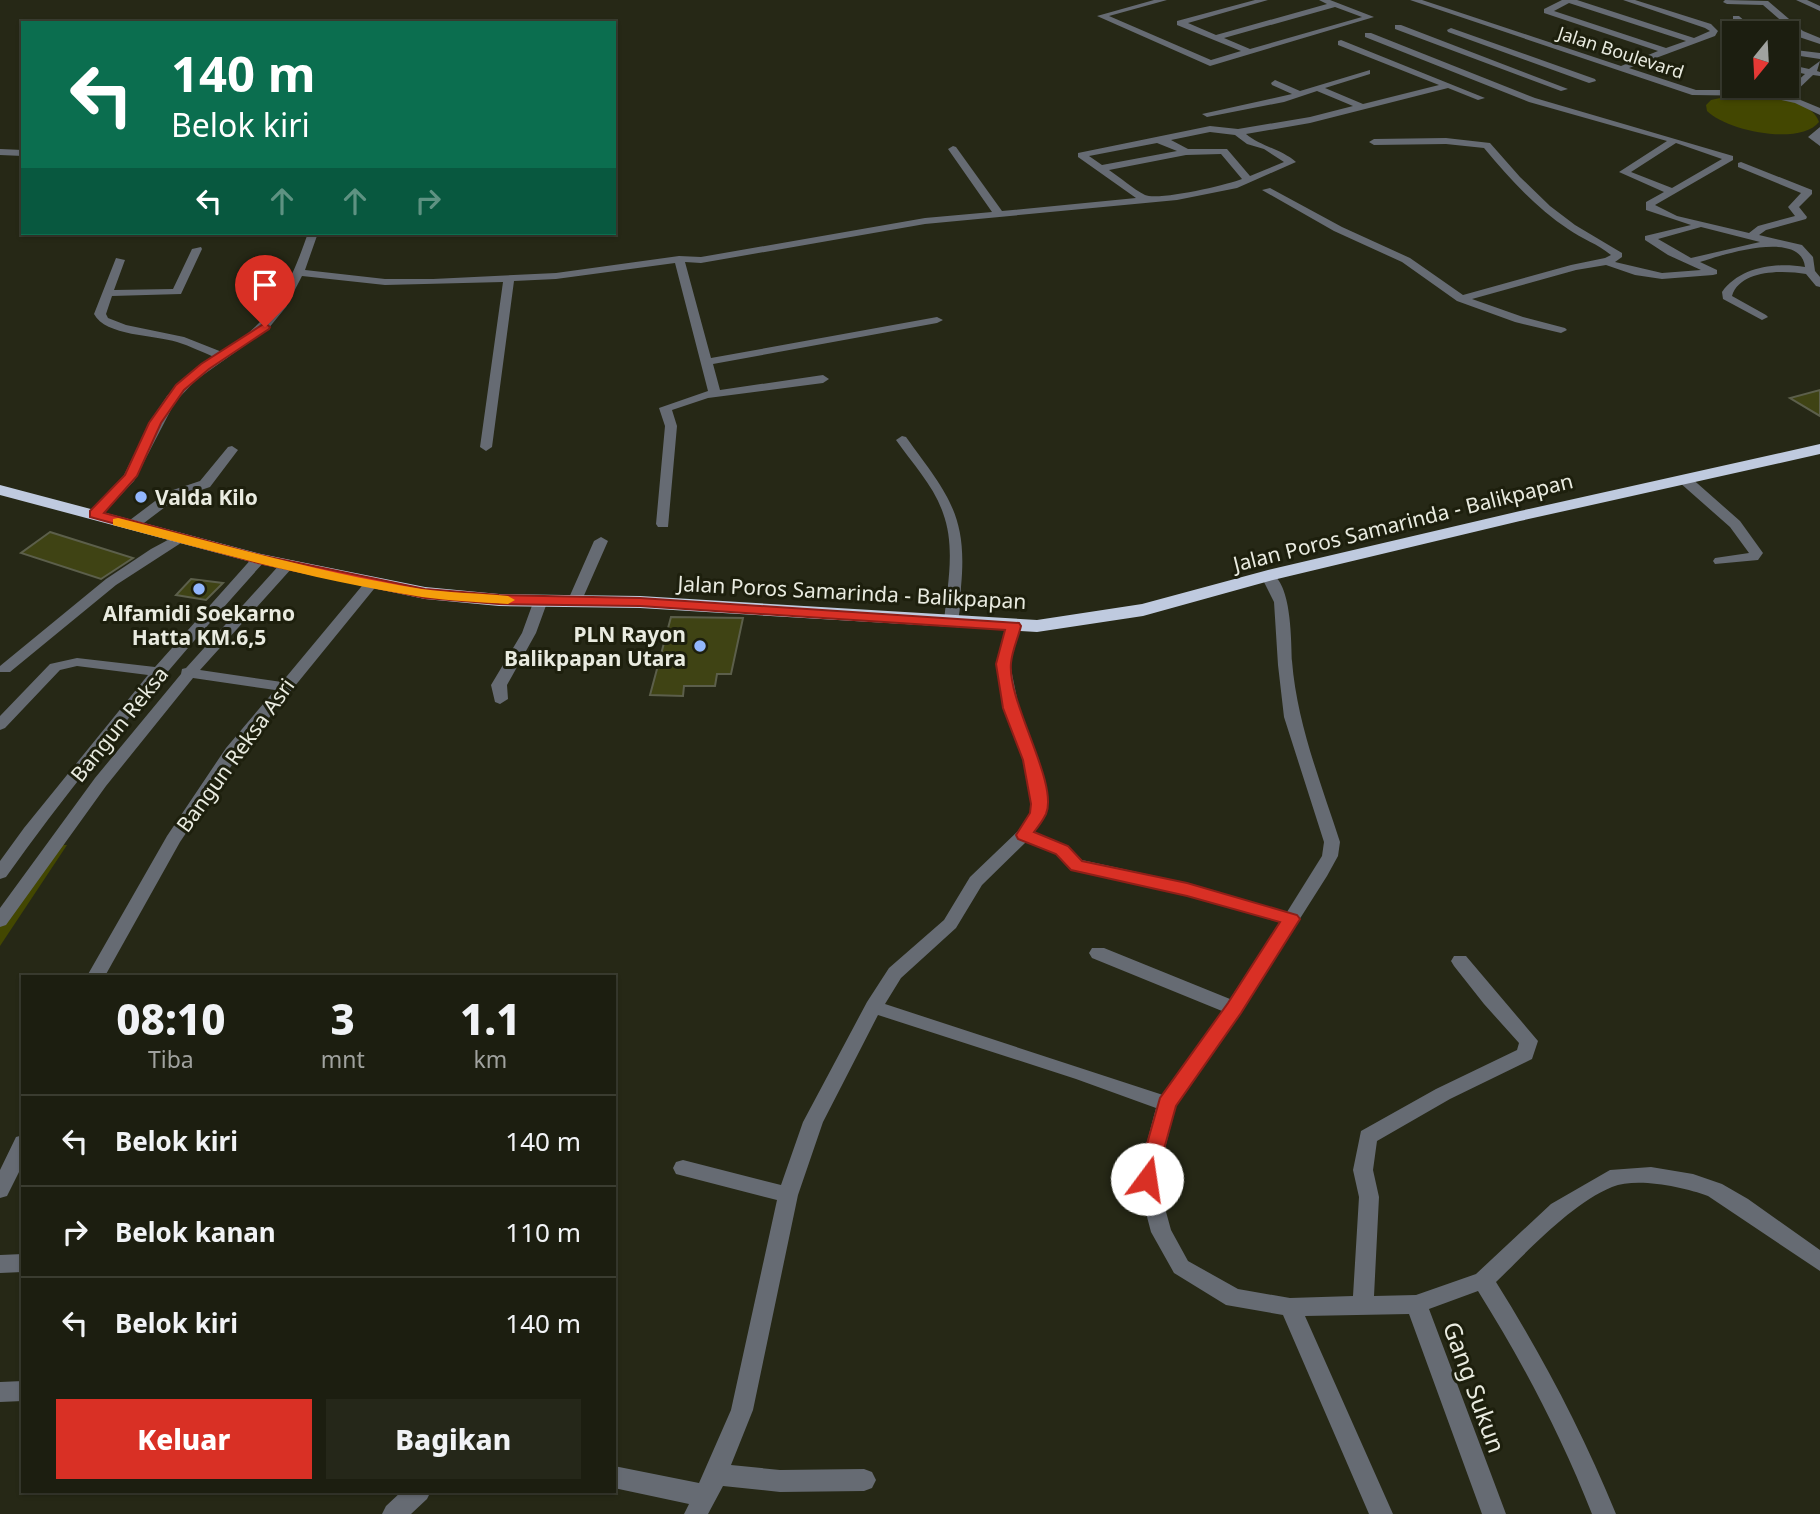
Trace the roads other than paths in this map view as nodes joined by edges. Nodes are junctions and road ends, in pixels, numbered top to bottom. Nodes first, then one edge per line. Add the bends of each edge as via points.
1 (1163, 0) edge
2 (1265, 0) edge
3 (1323, 0) edge
4 (1414, 0) edge
5 (1568, 0) edge
6 (1627, 0) edge
7 (1800, 0) edge
8 (1727, 2) dead end
9 (1277, 4) dead end
10 (1334, 5) junction
11 (1289, 9) dead end
12 (1820, 9) edge
13 (1301, 13) junction
14 (1736, 18) dead end
15 (1398, 27) dead end
16 (1451, 30) dead end
17 (1800, 33) junction
18 (1368, 35) dead end
19 (1214, 38) junction
20 (1695, 41) junction
21 (1820, 41) edge
22 (1342, 43) dead end
23 (1506, 50) junction
24 (1248, 51) junction
25 (1665, 51) junction
26 (1799, 53) edge
27 (1820, 56) edge
28 (1480, 58) junction
29 (1820, 64) edge
30 (1452, 67) junction
31 (1626, 69) junction
32 (1367, 72) dead end
33 (1816, 73) edge
34 (1419, 75) junction
35 (1615, 75) dead end
36 (1604, 78) dead end
37 (1592, 81) junction
38 (1275, 83) dead end
39 (1449, 85) junction
40 (1799, 86) edge
41 (1320, 89) junction
42 (1564, 89) junction
43 (1722, 92) edge
44 (1300, 94) junction
45 (1481, 98) dead end
46 (1787, 98) edge
47 (1284, 99) junction
48 (1532, 100) junction
49 (1362, 107) junction
50 (1820, 112) edge
51 (1207, 114) dead end
52 (1300, 120) junction
53 (1820, 130) edge
54 (1237, 132) junction
55 (1157, 140) junction
56 (1675, 140) junction
57 (1374, 142) dead end
58 (1820, 144) edge
59 (953, 149) dead end
60 (0, 152) edge
61 (1186, 152) junction
62 (21, 153) edge
63 (1741, 165) dead end
64 (1098, 169) junction
65 (1248, 180) junction
66 (1267, 190) dead end
67 (1674, 192) junction
68 (1146, 200) junction
69 (999, 214) junction
70 (1703, 225) junction
71 (312, 235) edge
72 (1757, 237) junction
73 (1775, 242) junction
74 (197, 249) dead end
75 (679, 258) junction
76 (120, 260) dead end
77 (1608, 261) junction
78 (1691, 261) junction
79 (1810, 271) junction
80 (1713, 272) junction
81 (300, 273) junction
82 (509, 279) junction
83 (1734, 282) junction
84 (1820, 284) edge
85 (107, 293) junction
86 (1461, 299) junction
87 (1762, 317) dead end
88 (937, 320) dead end
89 (1561, 330) dead end
90 (221, 356) junction
91 (707, 362) junction
92 (823, 379) dead end
93 (715, 394) junction
94 (902, 440) dead end
95 (486, 447) dead end
96 (1820, 449) edge
97 (232, 450) dead end
98 (1684, 478) junction
99 (0, 490) edge
100 (95, 514) junction
101 (663, 524) dead end
102 (131, 526) junction
103 (179, 538) junction
104 (601, 541) dead end
105 (258, 559) junction
106 (1720, 561) dead end
107 (287, 565) junction
108 (1268, 576) junction
109 (371, 584) junction
110 (541, 600) junction
111 (575, 600) junction
112 (951, 622) junction
113 (1014, 626) junction
114 (5, 669) dead end
115 (158, 672) junction
116 (187, 672) junction
117 (284, 687) junction
118 (500, 699) dead end
119 (0, 725) edge
120 (32, 827) junction
121 (62, 831) junction
122 (1024, 835) junction
123 (0, 873) edge
124 (1291, 919) junction
125 (0, 921) edge
126 (1098, 953) dead end
127 (1460, 961) dead end
128 (97, 975) edge
129 (873, 1007) junction
130 (1234, 1008) junction
131 (1167, 1104) junction
132 (21, 1147) edge
133 (683, 1168) dead end
134 (0, 1190) edge
135 (788, 1195) junction
136 (1820, 1262) edge
137 (21, 1263) edge
138 (0, 1264) edge
139 (1483, 1280) junction
140 (1416, 1304) junction
141 (1290, 1307) junction
142 (1363, 1307) junction
143 (21, 1391) edge
144 (0, 1392) edge
145 (716, 1474) junction
146 (616, 1477) edge
147 (864, 1480) dead end
148 (417, 1493) edge
149 (701, 1505) edge
150 (399, 1513) edge
151 (1381, 1514) edge
152 (1494, 1514) edge
153 (1604, 1514) edge

1 - 24 street via 1101,16 1210,63
2 - 9 street
2 - 19 street via 1180,23
3 - 10 street
4 - 31 street, Jalan Boulevard via 1565,50 1579,50
5 - 20 street
5 - 25 street via 1547,11
6 - 20 street via 1713,29 1712,34
7 - 12 street
8 - 17 street via 1765,3
10 - 13 street
10 - 24 street via 1370,16
11 - 13 street
13 - 19 street
14 - 17 street via 1753,32
15 - 28 street
16 - 23 street
17 - 21 street
18 - 30 street
19 - 24 street
20 - 25 street
22 - 34 street
23 - 28 street
23 - 37 street
25 - 31 street
26 - 27 street
28 - 30 street
28 - 42 street
29 - 33 street
30 - 34 street
30 - 48 street
31 - 35 street
31 - 43 street, Jalan Boulevard via 1686,87
32 - 41 street
33 - 40 street
34 - 39 street
36 - 37 street
37 - 42 street
38 - 44 street
39 - 45 street
39 - 49 street
41 - 44 street
41 - 49 street
42 - 48 street
44 - 47 street
46 - 50 street
47 - 51 street
47 - 52 street
48 - 56 street
49 - 52 street
52 - 54 street
53 - 58 street via 1813,137
54 - 55 street via 1210,129
54 - 65 street via 1291,162
55 - 61 street
55 - 64 street via 1081,155
56 - 67 street via 1624,169
56 - 67 street via 1730,158
57 - 77 street via 1487,145 1531,197 1618,256
59 - 69 street
60 - 62 street
61 - 64 street
61 - 65 street via 1224,151
63 - 72 street via 1808,192 1793,206 1802,217 1762,228
64 - 68 street
65 - 68 street
66 - 86 street via 1406,260
67 - 70 street via 1649,206
68 - 69 street
69 - 75 street via 861,231 701,260
70 - 72 street
70 - 78 street via 1649,238
71 - 81 street
72 - 73 street
73 - 78 street
73 - 79 street via 1803,251
74 - 85 street via 177,292
75 - 82 street
75 - 91 street
76 - 85 street
77 - 80 street via 1643,275
77 - 86 street
78 - 80 street
79 - 83 street via 1757,273
79 - 84 street
80 - 83 street
81 - 82 street via 409,283
81 - 90 street via 265,327
82 - 95 street
83 - 87 street via 1727,297
85 - 90 street via 100,314 103,320
86 - 89 street
88 - 91 street
90 - 100 street via 171,398 131,476
91 - 93 street
92 - 93 street
93 - 101 street via 665,408 671,426
94 - 112 street via 949,511 953,525
96 - 98 highway, Jalan Poros Samarinda - Balikpapan
97 - 102 street via 205,484 172,495
98 - 106 street via 1735,524 1756,553
98 - 108 highway, Jalan Poros Samarinda - Balikpapan
99 - 100 highway, Jalan Poros Samarinda - Balikpapan
100 - 102 highway, Jalan Poros Samarinda - Balikpapan
102 - 103 highway, Jalan Poros Samarinda - Balikpapan
103 - 105 highway, Jalan Poros Samarinda - Balikpapan
103 - 114 street via 91,597
104 - 111 street
105 - 107 highway, Jalan Poros Samarinda - Balikpapan
105 - 115 street
107 - 109 highway, Jalan Poros Samarinda - Balikpapan
107 - 116 street, Bangun Reksa
108 - 113 highway, Jalan Poros Samarinda - Balikpapan via 1143,610
108 - 124 street via 1281,602 1292,717 1332,842 1330,856
109 - 110 highway, Jalan Poros Samarinda - Balikpapan via 425,593
109 - 117 street, Bangun Reksa Asri
110 - 111 highway, Jalan Poros Samarinda - Balikpapan
110 - 118 street via 529,633 499,685
111 - 112 highway, Jalan Poros Samarinda - Balikpapan
112 - 113 highway, Jalan Poros Samarinda - Balikpapan
113 - 122 street via 1003,664 1039,804
115 - 119 street via 77,662 55,667
115 - 120 street
116 - 117 street
116 - 121 street, Bangun Reksa
117 - 128 street, Bangun Reksa Asri via 193,809
120 - 121 street
120 - 123 street
121 - 125 street, Bangun Reksa
122 - 124 street via 1062,850 1077,865
122 - 129 street via 976,881 950,924 895,972
124 - 130 street
126 - 130 street
127 - 142 street via 1528,1041 1525,1054 1368,1137 1363,1170 1369,1197
129 - 131 street
129 - 135 street via 813,1122
130 - 131 street
131 - 141 street via 1147,1179 1161,1232 1181,1267 1234,1298
132 - 134 street
133 - 135 street
135 - 145 street via 742,1410
136 - 139 street via 1716,1191 1651,1175 1610,1178 1558,1210
137 - 138 street
139 - 140 street
139 - 153 street via 1531,1357
140 - 142 street
140 - 152 street, Gang Sukun
141 - 142 street
141 - 151 street
143 - 144 street
145 - 147 street via 780,1481
145 - 149 street
146 - 149 street
148 - 150 street

